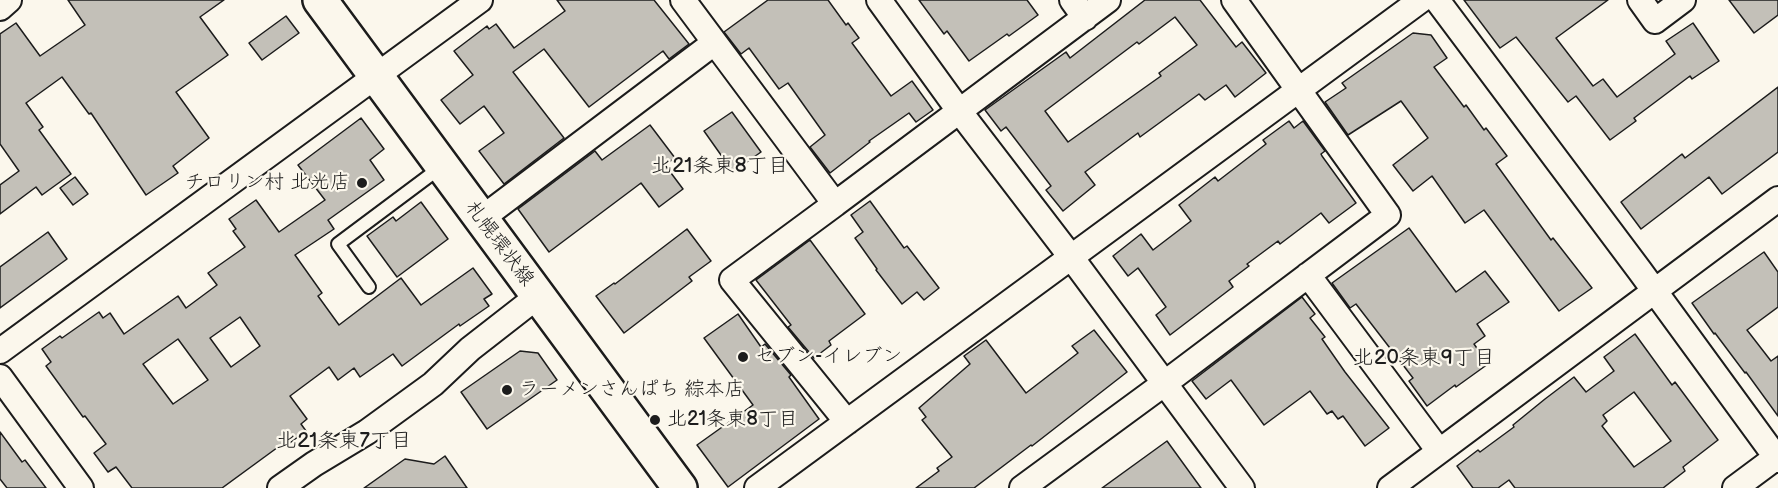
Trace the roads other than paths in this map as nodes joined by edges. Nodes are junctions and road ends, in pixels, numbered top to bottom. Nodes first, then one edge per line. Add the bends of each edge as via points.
1 (9, 0) edge
2 (320, 0) edge
3 (480, 0) edge
4 (683, 0) edge
5 (879, 0) edge
6 (1108, 0) edge
7 (1234, 0) edge
8 (1421, 0) edge
9 (1437, 0) edge
10 (1640, 0) edge
11 (1683, 0) edge
12 (0, 8) edge
13 (1078, 9) edge
14 (714, 43) junction
15 (375, 77) junction
16 (1299, 90) junction
17 (960, 112) junction
18 (441, 166) junction
19 (1778, 199) edge
20 (835, 204) junction
21 (481, 219) junction
22 (1071, 257) junction
23 (1308, 275) junction
24 (369, 287) dead end
25 (1655, 292) junction
26 (538, 296) junction
27 (0, 351) edge
28 (0, 377) edge
29 (1165, 383) junction
30 (848, 422) junction
31 (1439, 451) junction
32 (1777, 458) edge
33 (81, 488) edge
34 (279, 488) edge
35 (680, 488) edge
36 (757, 488) edge
37 (1022, 488) edge
38 (1242, 488) edge
39 (1390, 488) edge
40 (1735, 488) edge

1 - 12 street
2 - 15 main road, 札幌環状線
3 - 15 street
4 - 14 street
5 - 17 street
6 - 13 street
7 - 16 street
8 - 16 street
9 - 25 street
10 - 11 street via 1655,21
13 - 17 street
14 - 20 street
14 - 21 street
15 - 18 main road, 札幌環状線
15 - 27 street
16 - 22 street
16 - 23 street via 1388,215
17 - 20 street
17 - 22 street
18 - 21 main road, 札幌環状線
18 - 24 lane via 338,244
19 - 25 street
20 - 30 street via 732,280
21 - 26 main road, 札幌環状線
22 - 29 street
22 - 30 street
23 - 29 street
23 - 31 street
25 - 31 street
25 - 32 street
26 - 34 street via 470,349 434,384
26 - 35 main road, 札幌環状線
28 - 33 street
29 - 37 street
29 - 38 street
30 - 36 street
31 - 39 street
32 - 40 street

